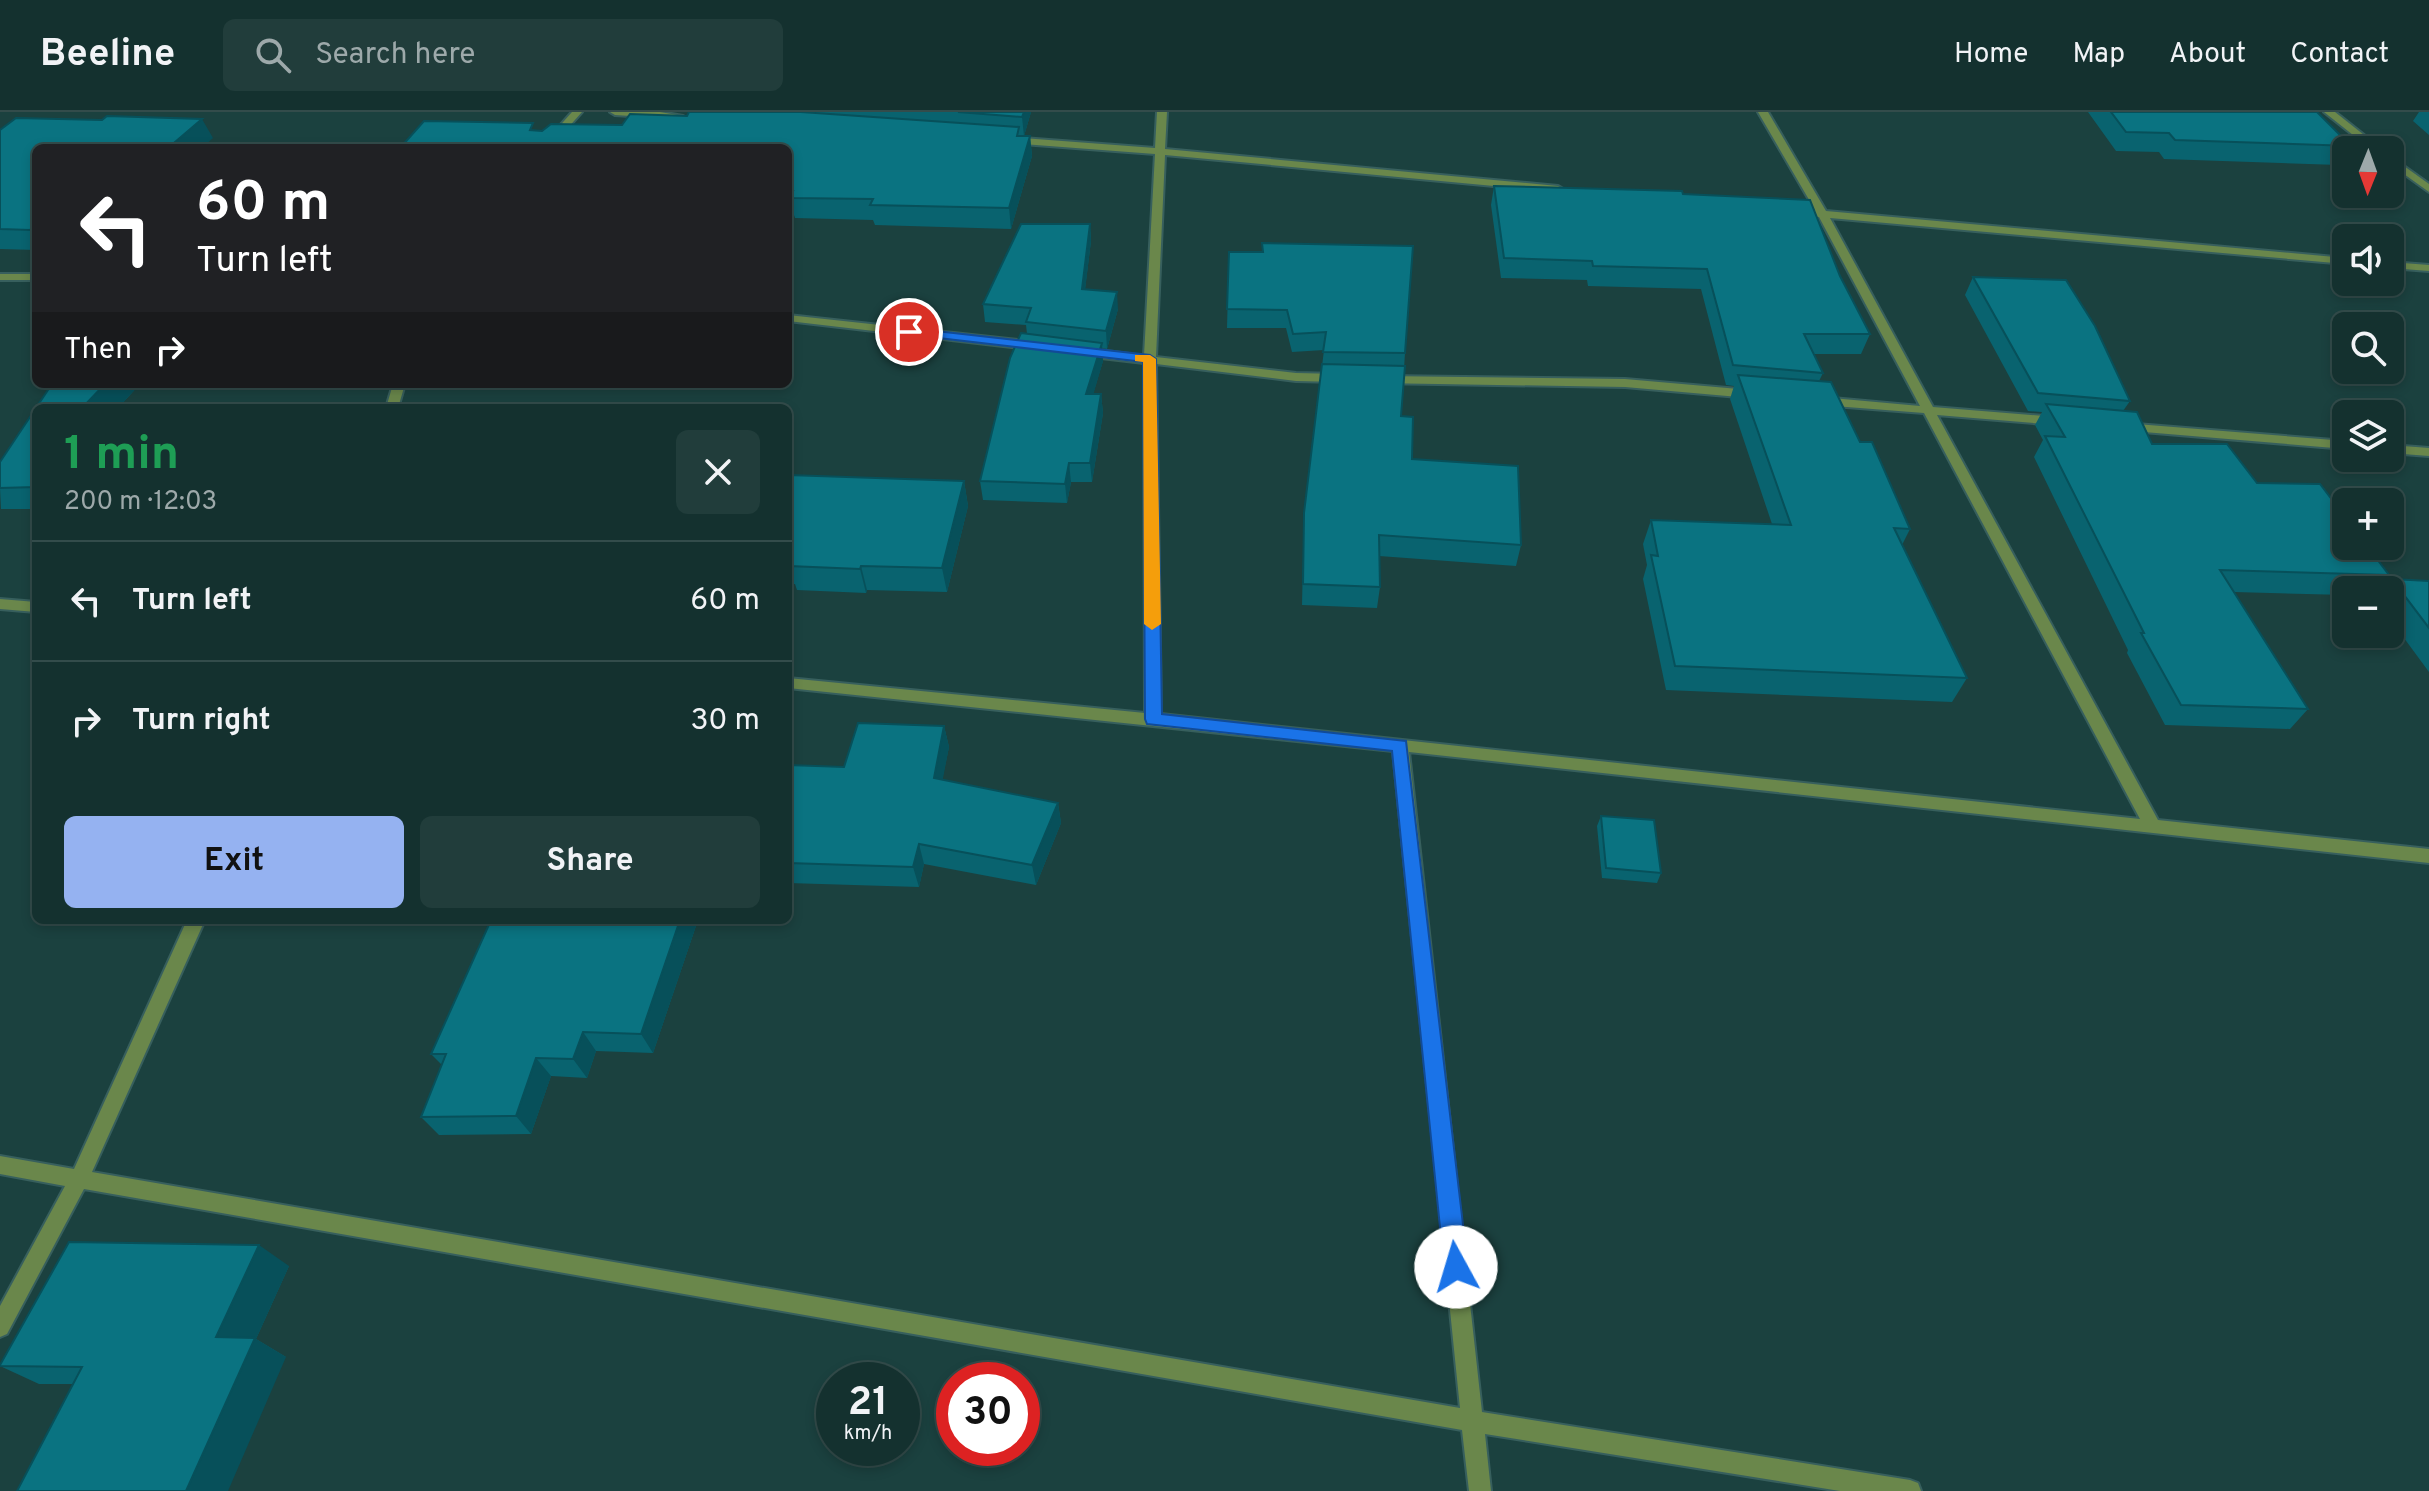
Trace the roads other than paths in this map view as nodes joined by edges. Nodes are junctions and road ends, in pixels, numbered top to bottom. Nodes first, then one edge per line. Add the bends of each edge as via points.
1 (577, 112) edge
2 (615, 112) edge
3 (1162, 112) edge
4 (1763, 112) edge
5 (2329, 112) edge
6 (693, 117) edge
7 (2360, 136) edge
8 (988, 138) edge
9 (549, 144) edge
10 (1159, 151) junction
11 (2404, 170) edge
12 (2429, 189) edge
13 (1569, 190) edge
14 (1789, 212) edge
15 (1823, 215) junction
16 (2332, 260) edge
17 (2404, 266) edge
18 (2429, 268) edge
19 (0, 277) edge
20 (32, 277) edge
21 (792, 318) edge
22 (1055, 348) edge
23 (1071, 350) edge
24 (1150, 359) junction
25 (1355, 379) edge
26 (1370, 379) edge
27 (1762, 396) edge
28 (1807, 400) edge
29 (1929, 410) junction
30 (2068, 422) edge
31 (2114, 426) edge
32 (2332, 444) edge
33 (2404, 450) edge
34 (2429, 452) edge
35 (0, 604) edge
36 (32, 607) edge
37 (792, 683) edge
38 (1153, 719) junction
39 (1400, 745) junction
40 (2152, 825) junction
41 (2429, 856) edge
42 (194, 924) edge
43 (0, 1165) edge
44 (80, 1177) junction
45 (0, 1327) edge
46 (1473, 1421) junction
47 (1480, 1491) edge
48 (1910, 1491) edge

1 - 9 street
2 - 6 street
3 - 10 street
4 - 15 street
5 - 7 street
8 - 10 street
10 - 13 street
10 - 24 street
11 - 12 street
14 - 15 street
15 - 16 street
15 - 29 street
17 - 18 street
19 - 20 street
21 - 22 street
23 - 24 street
24 - 25 street
24 - 38 street
26 - 27 street via 1625,383
28 - 29 street
29 - 30 street
29 - 40 street
31 - 32 street
33 - 34 street
35 - 36 street
37 - 38 street
38 - 39 street
39 - 40 street
39 - 46 street
40 - 41 street
42 - 44 street
43 - 44 street
44 - 45 street
44 - 46 street
46 - 47 street
46 - 48 street

